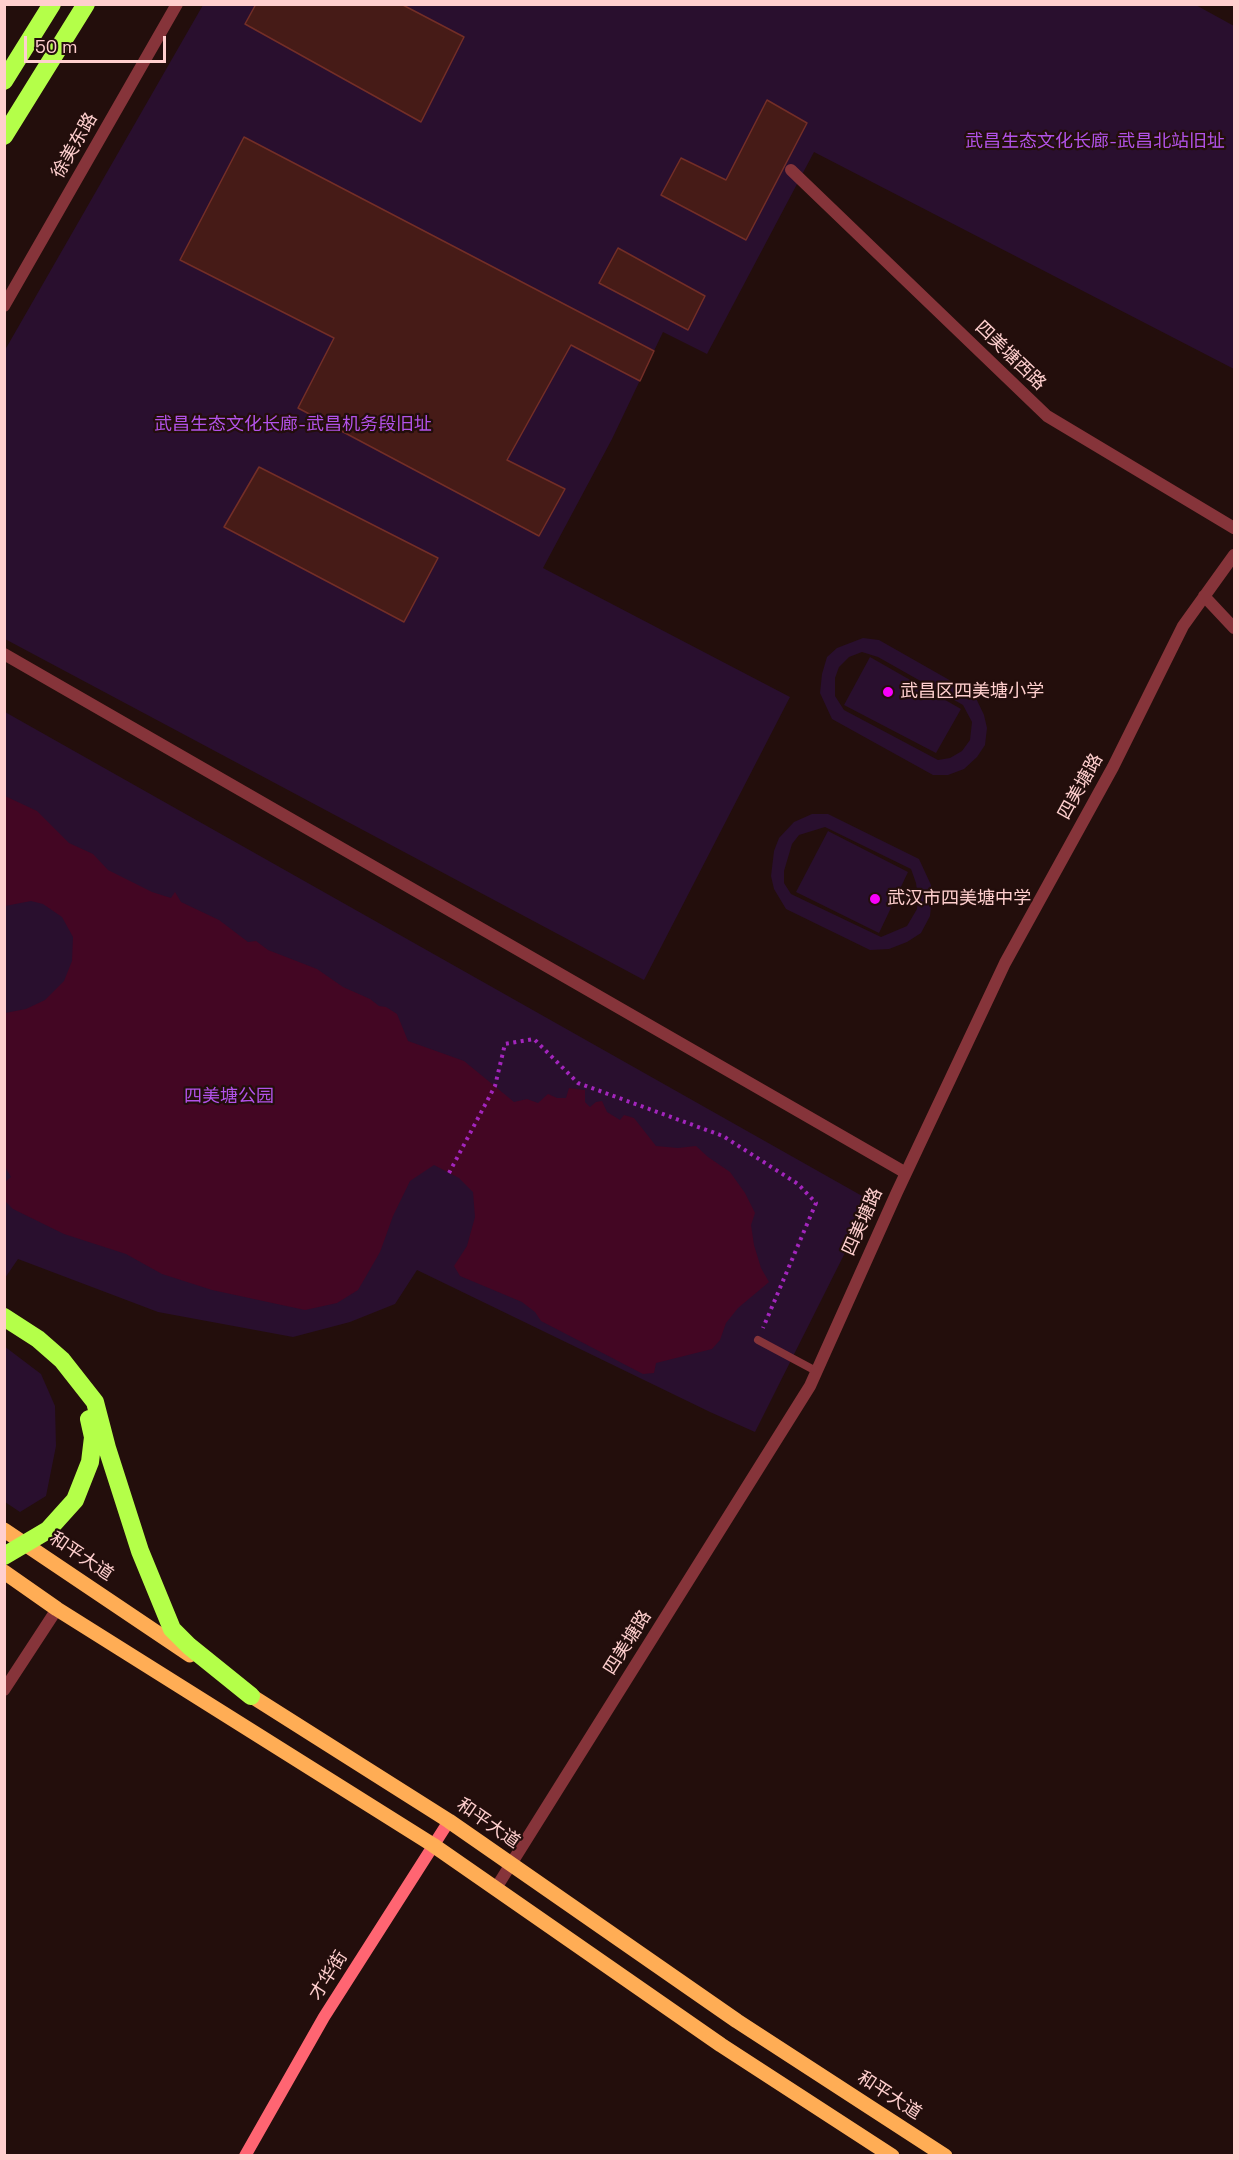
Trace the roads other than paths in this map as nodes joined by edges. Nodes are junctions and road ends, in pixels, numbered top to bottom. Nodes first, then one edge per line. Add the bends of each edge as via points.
1 (52, 4) edge
2 (86, 4) edge
3 (174, 6) edge
4 (4, 81) edge
5 (4, 136) edge
6 (791, 170) dead end
7 (4, 306) edge
8 (1234, 528) edge
9 (1234, 555) edge
10 (1204, 596) junction
11 (1234, 628) edge
12 (4, 654) edge
13 (906, 1173) junction
14 (4, 1317) edge
15 (758, 1340) road end
16 (816, 1371) junction
17 (82, 1384) junction
18 (4, 1530) edge
19 (25, 1542) junction
20 (4, 1556) edge
21 (4, 1572) edge
22 (57, 1609) junction
23 (4, 1689) edge
24 (251, 1696) junction
25 (449, 1821) junction
26 (434, 1845) junction
27 (511, 1864) junction
28 (496, 1888) junction
29 (245, 2156) edge
30 (892, 2156) edge
31 (945, 2156) edge

1 - 4 highway
2 - 5 highway
3 - 7 street, 徐美东路
6 - 8 street, 四美塘西路 via 1047,416
9 - 10 street, 四美塘路
10 - 11 street
10 - 13 street, 四美塘路 via 1183,626 1113,767 1005,963
12 - 13 street
13 - 16 street, 四美塘路
14 - 17 highway via 38,1339
15 - 16 lane
16 - 27 street, 四美塘路
17 - 19 highway via 93,1437 90,1462 75,1500 48,1530
17 - 24 highway via 95,1402 140,1551 172,1629
18 - 19 main road, 和平大道
19 - 20 highway
19 - 24 main road, 和平大道
21 - 22 main road
22 - 23 street
22 - 26 main road
24 - 25 main road, 和平大道
25 - 26 main road, 才华街
25 - 27 main road, 和平大道
26 - 28 main road
26 - 29 main road, 才华街 via 324,2017
27 - 28 street, 四美塘路
27 - 31 main road, 和平大道 via 737,2021
28 - 30 main road via 721,2045

